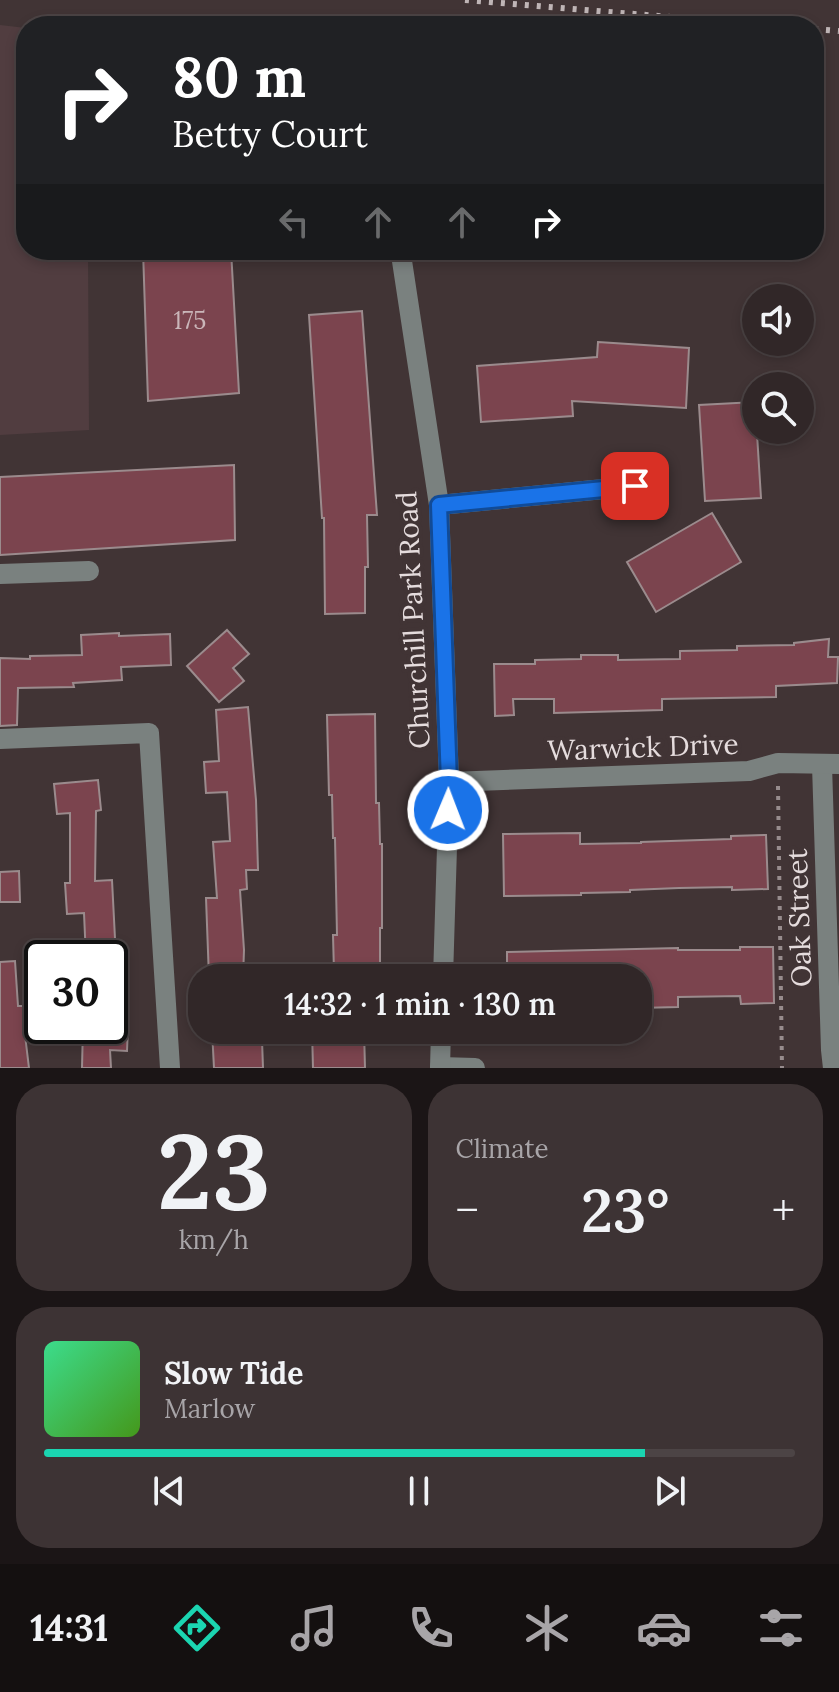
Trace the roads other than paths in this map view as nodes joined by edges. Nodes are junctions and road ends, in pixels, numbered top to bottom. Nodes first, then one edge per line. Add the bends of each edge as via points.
1 (402, 261) dead end
2 (635, 486) dead end
3 (439, 505) junction
4 (89, 571) dead end
5 (0, 574) edge
6 (0, 739) edge
7 (830, 765) edge
8 (449, 782) junction
9 (443, 964) edge
10 (441, 1044) edge
11 (170, 1068) edge
12 (440, 1068) edge
13 (475, 1068) edge
14 (833, 1068) edge

1 - 3 street, Churchill Park Road
2 - 3 street
3 - 8 street, Churchill Park Road
4 - 5 street
6 - 11 street via 149,733
7 - 8 street, Warwick Drive via 778,763 749,771
7 - 14 street, Oak Street
8 - 9 street, Churchill Park Road
10 - 12 street
12 - 13 street

